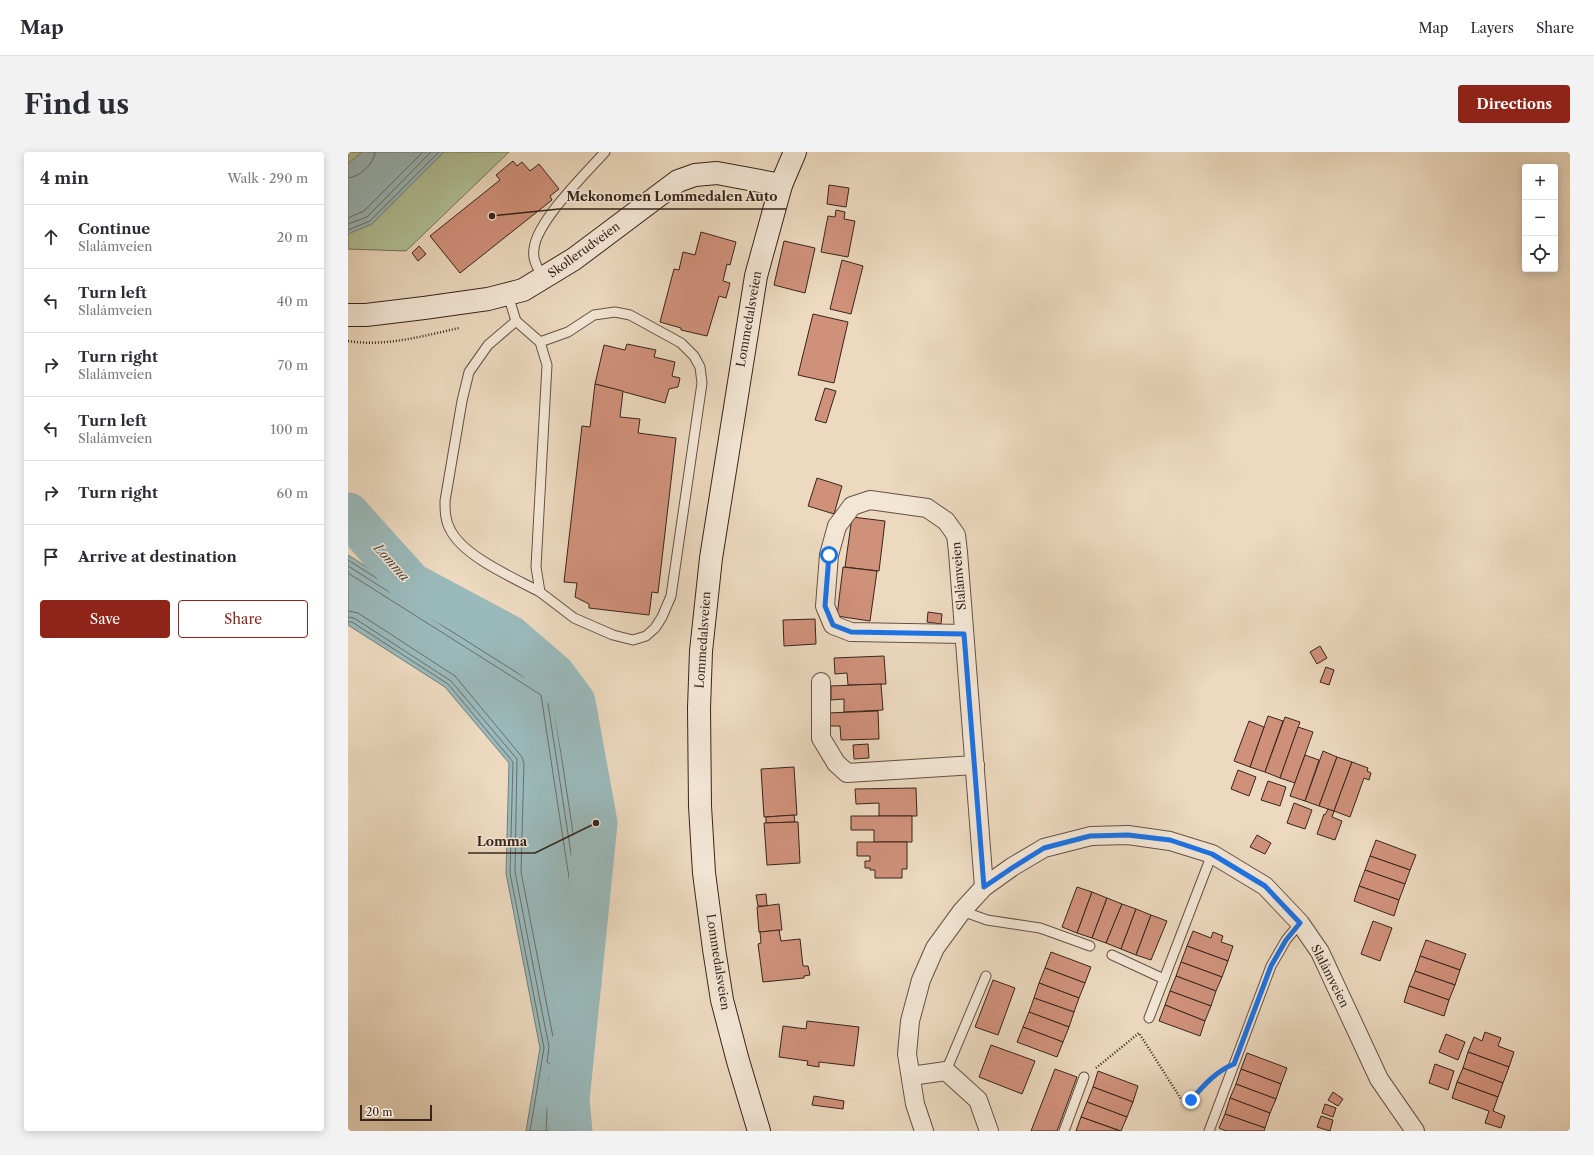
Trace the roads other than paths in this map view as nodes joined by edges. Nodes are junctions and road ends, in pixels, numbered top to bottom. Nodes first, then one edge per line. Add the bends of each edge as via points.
1 (605, 152) edge
2 (795, 152) edge
3 (781, 185) junction
4 (543, 279) junction
5 (508, 295) junction
6 (357, 315) edge
7 (516, 321) junction
8 (540, 342) junction
9 (540, 592) junction
10 (964, 634) junction
11 (821, 682) dead end
12 (975, 766) junction
13 (1212, 854) junction
14 (984, 887) junction
15 (962, 911) junction
16 (1300, 923) junction
17 (1090, 946) dead end
18 (1112, 955) dead end
19 (986, 976) dead end
20 (1164, 979) junction
21 (1149, 1018) dead end
22 (946, 1071) junction
23 (911, 1076) junction
24 (1084, 1077) road end
25 (759, 1131) edge
26 (924, 1131) edge
27 (989, 1131) edge
28 (1064, 1131) edge
29 (1209, 1131) edge
30 (1415, 1131) edge

1 - 4 lane via 554,209 537,236 534,259
2 - 3 main road, Lommedalsveien
3 - 4 main road, Skollerudveien via 717,173 695,175 678,181 574,259
3 - 25 main road, Lommedalsveien via 756,276 736,396 711,558 701,651 699,708 699,790 704,866 714,950 724,1008
4 - 5 main road, Skollerudveien via 524,290
5 - 6 main road, Skollerudveien
5 - 7 lane
7 - 8 lane
7 - 9 lane via 488,345 469,372 445,500 445,517 459,543 485,562
8 - 9 lane via 547,365 536,568
8 - 9 lane via 568,332 594,315 615,312 630,315 681,343 694,356 700,367 702,383 671,596 655,628 646,636 633,640 613,635 574,618
10 - 10 street, Slalåmveien via 956,535 946,521 927,508 885,501 870,500 852,506 837,526 829,555 825,606 833,625 851,632
10 - 12 street, Slalåmveien
11 - 12 street via 821,738 836,764 847,773
12 - 14 street, Slalåmveien
13 - 14 street, Slalåmveien via 1170,840 1128,835 1090,836 1044,848
13 - 16 street, Slalåmveien via 1265,886
13 - 20 lane
14 - 15 street, Slalåmveien
15 - 17 lane via 987,920 1040,928
15 - 23 street, Slalåmveien via 935,948 921,980 910,1021 907,1054
16 - 29 lane via 1286,940 1271,966
16 - 30 street, Slalåmveien via 1320,952 1379,1079
18 - 20 lane
19 - 22 lane
20 - 21 lane
22 - 23 street
22 - 27 street via 978,1100
23 - 26 street, Slalåmveien via 915,1104
24 - 28 lane

